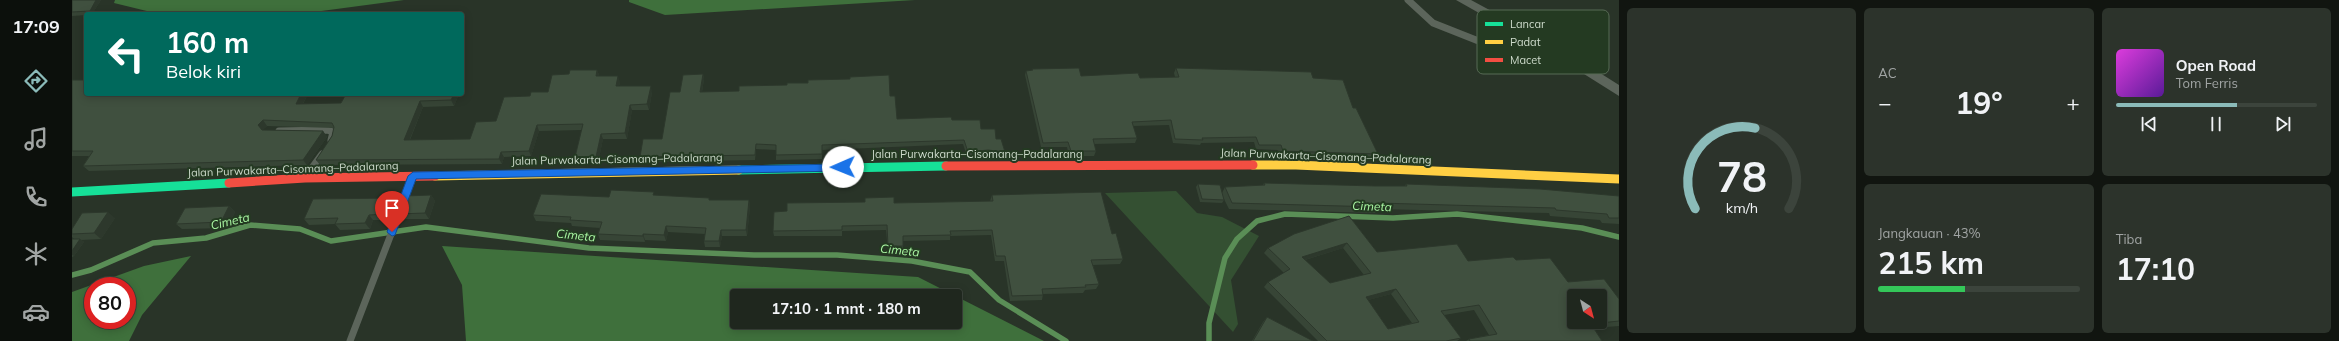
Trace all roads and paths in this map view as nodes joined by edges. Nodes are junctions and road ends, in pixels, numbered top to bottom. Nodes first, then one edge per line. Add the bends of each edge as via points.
1 (1408, 0) edge
2 (1462, 0) edge
3 (1480, 10) edge
4 (1477, 40) edge
5 (1592, 74) edge
6 (1619, 91) edge
7 (274, 131) edge
8 (413, 176) junction
9 (305, 178) junction
10 (1619, 179) edge
11 (72, 192) edge
12 (350, 341) edge

1 - 4 lane via 1433,23
2 - 3 street
5 - 6 street
7 - 9 lane via 333,132 331,140
8 - 9 highway, Jalan Purwakarta–Cisomang–Padalarang
8 - 10 highway, Jalan Purwakarta–Cisomang–Padalarang via 964,166 1296,165
8 - 12 lane
9 - 11 highway, Jalan Purwakarta–Cisomang–Padalarang

